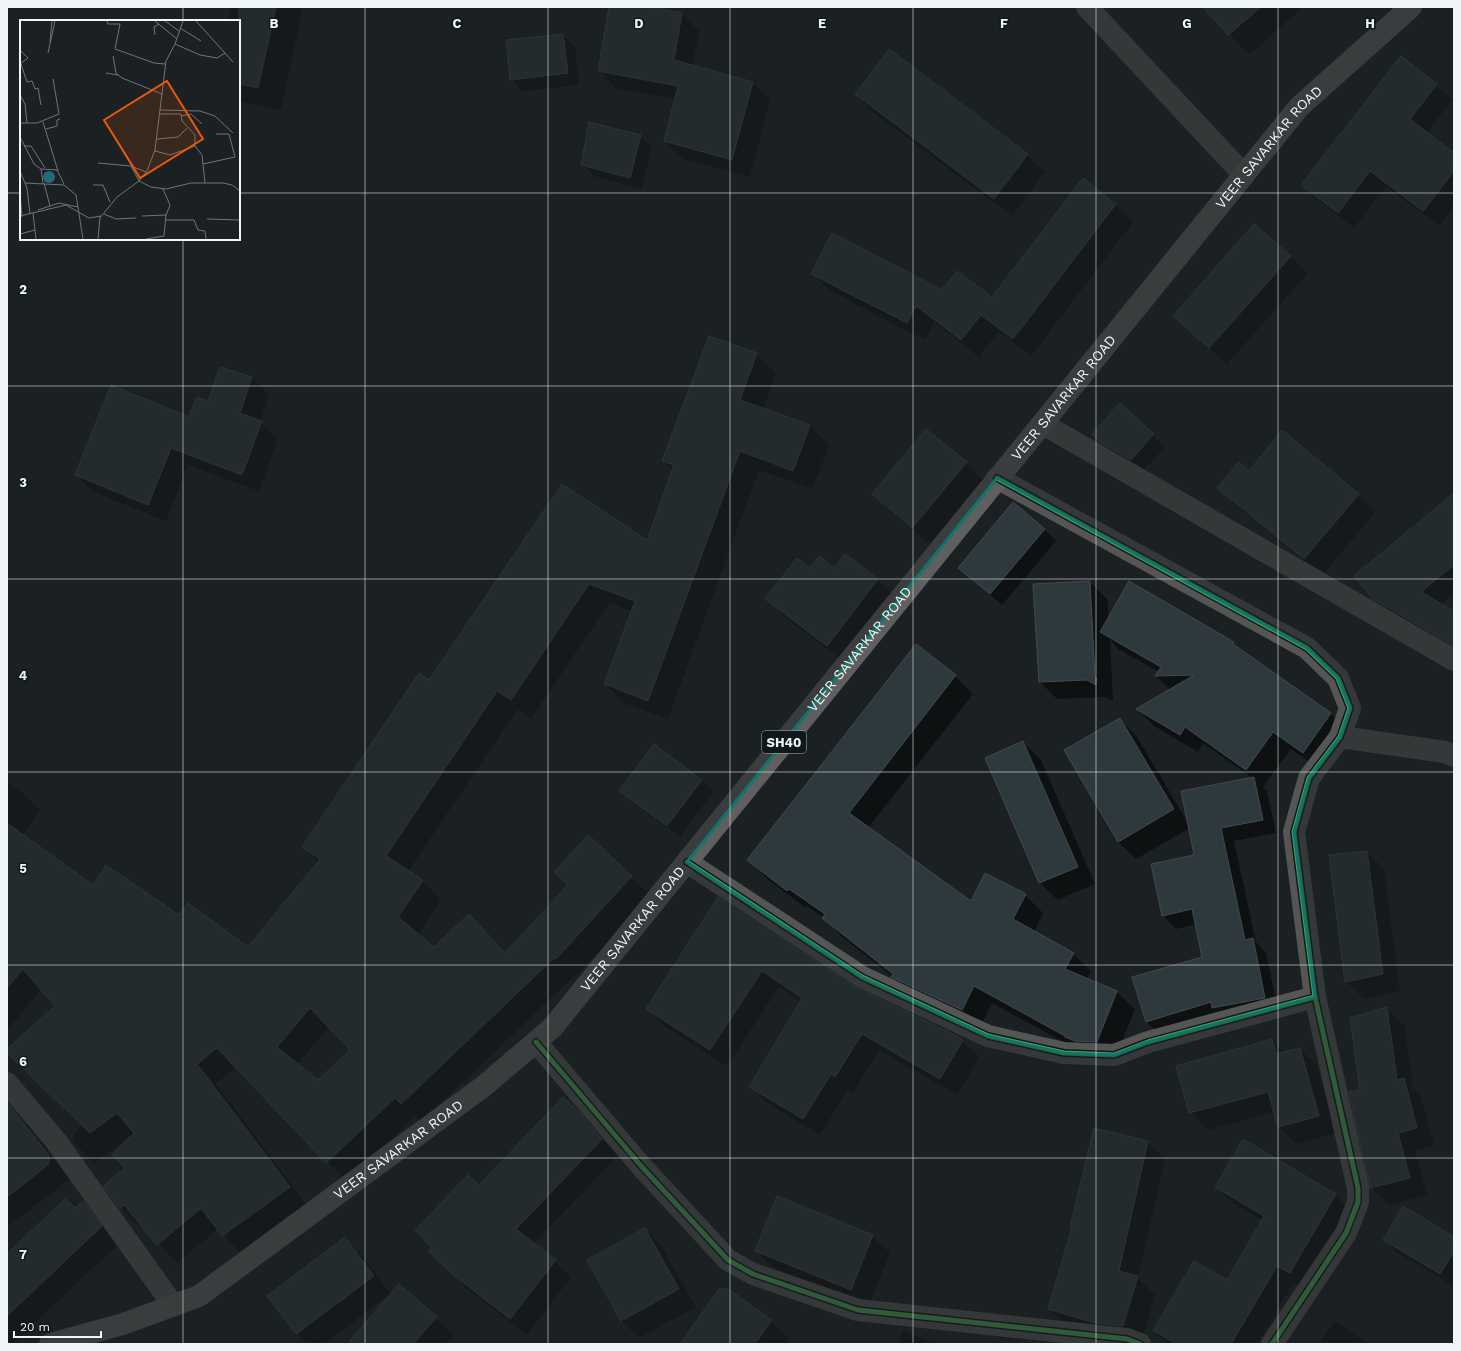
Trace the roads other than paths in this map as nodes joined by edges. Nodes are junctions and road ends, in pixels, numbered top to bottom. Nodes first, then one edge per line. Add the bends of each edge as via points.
1 (1087, 7) edge
2 (1411, 7) edge
3 (1244, 174) junction
4 (1042, 424) junction
5 (997, 478) junction
6 (1454, 660) edge
7 (1340, 737) junction
8 (1454, 756) edge
9 (687, 862) junction
10 (1315, 997) junction
11 (536, 1042) junction
12 (7, 1083) edge
13 (173, 1305) junction
14 (50, 1344) edge
15 (1140, 1344) edge
16 (1272, 1344) edge

1 - 3 street
2 - 3 main road, VEER SAVARKAR ROAD / SH40 via 1299,107
3 - 4 main road, VEER SAVARKAR ROAD / SH40
4 - 5 main road, VEER SAVARKAR ROAD / SH40
4 - 6 street
5 - 7 street via 1307,648 1338,678 1350,708
5 - 9 main road, VEER SAVARKAR ROAD / SH40
7 - 8 street via 1445,752
7 - 10 street via 1309,778 1294,832
9 - 10 street via 862,977 988,1036 1056,1051 1114,1055 1148,1042
9 - 11 main road, VEER SAVARKAR ROAD / SH40 via 552,1028
10 - 16 street via 1358,1188 1358,1202 1346,1233
11 - 13 main road, VEER SAVARKAR ROAD / SH40 via 484,1086 199,1296
11 - 15 street via 642,1167 728,1260 753,1274 858,1310 1127,1339
12 - 13 street via 56,1140
13 - 14 main road, VEER SAVARKAR ROAD / SH40 via 123,1324

